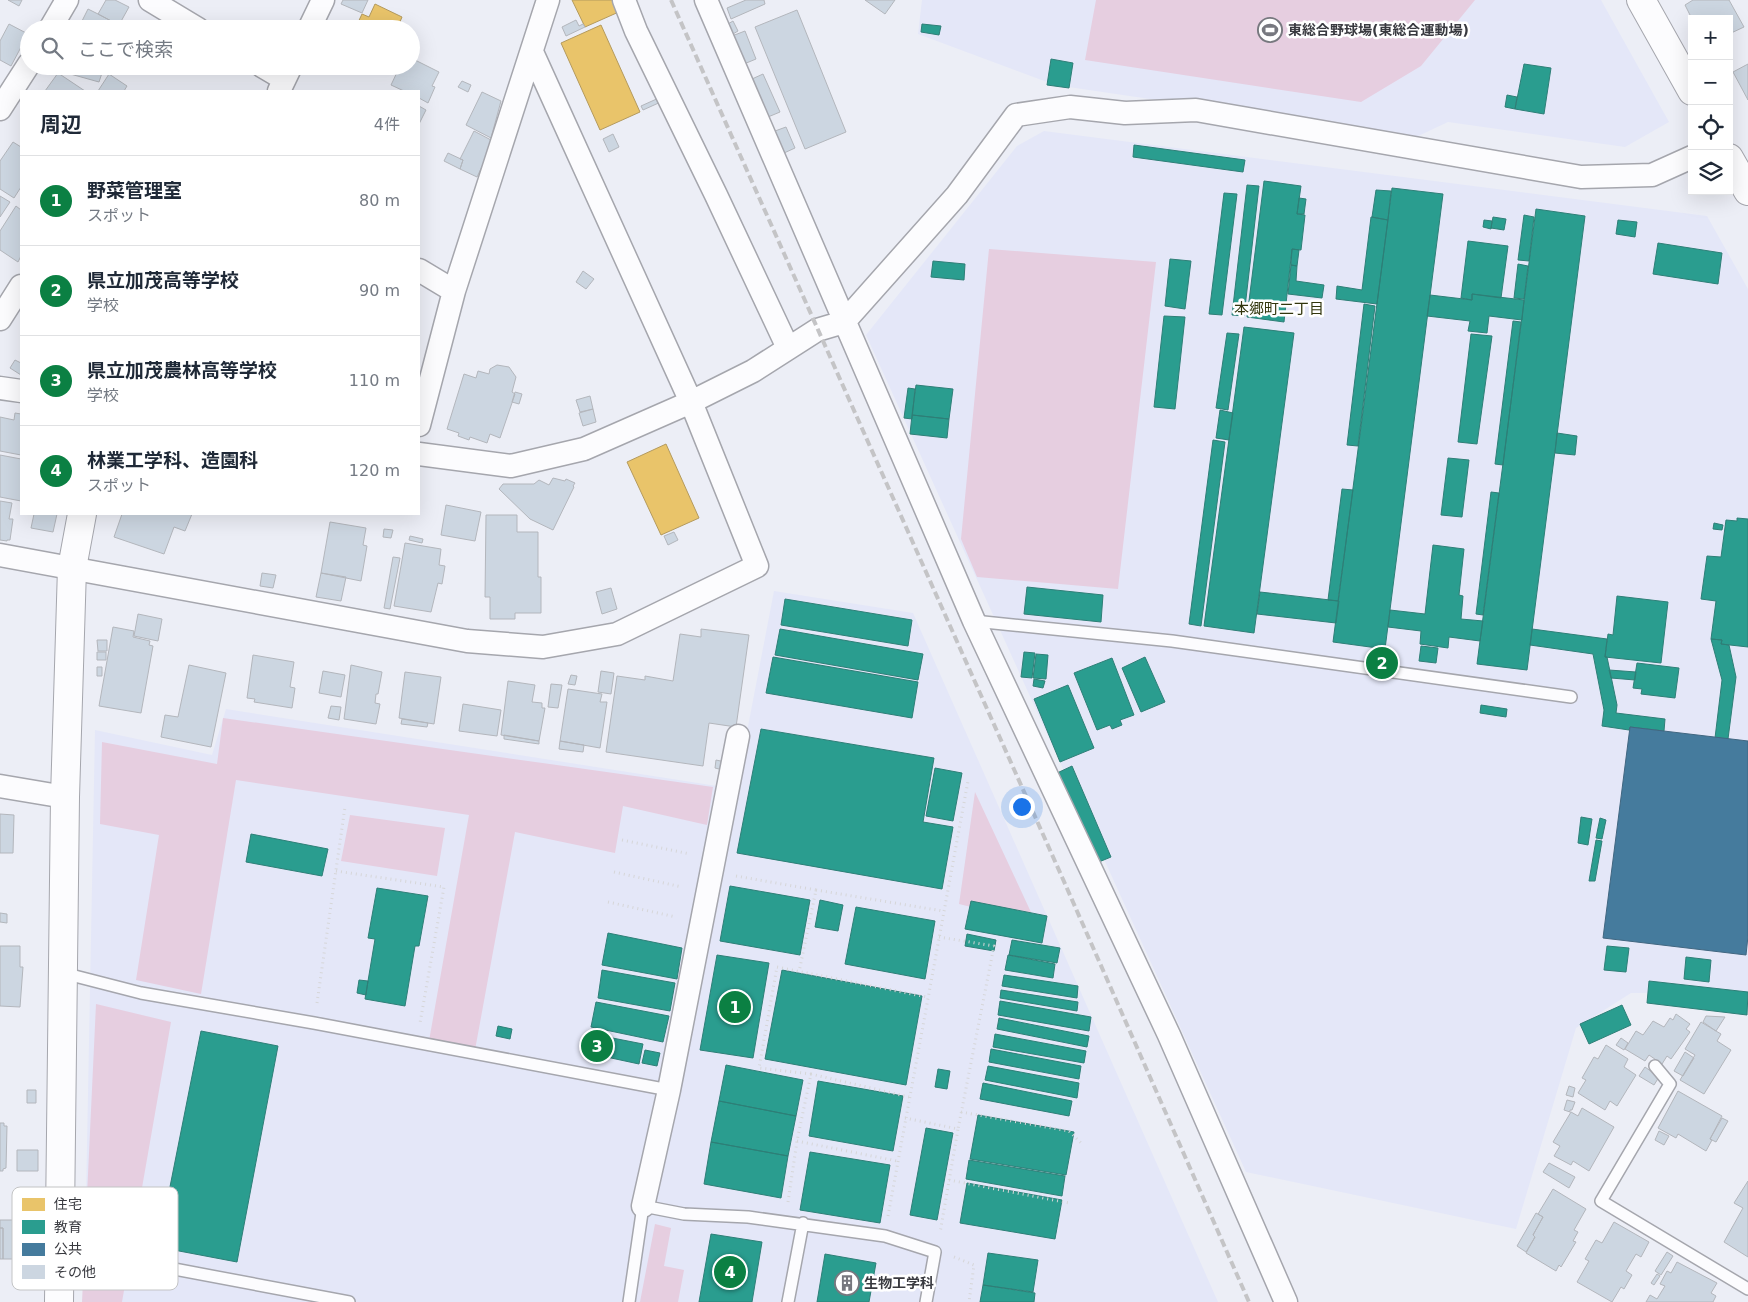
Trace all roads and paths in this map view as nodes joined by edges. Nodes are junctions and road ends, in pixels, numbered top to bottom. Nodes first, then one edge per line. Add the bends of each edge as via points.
1 (66, 0) edge
2 (150, 0) edge
3 (323, 0) edge
4 (548, 0) edge
5 (624, 0) edge
6 (706, 0) edge
7 (1641, 0) edge
8 (55, 20) edge
9 (183, 20) edge
10 (313, 20) edge
11 (532, 52) junction
12 (22, 75) edge
13 (1688, 84) edge
14 (0, 109) edge
15 (1688, 159) edge
16 (1733, 165) edge
17 (1748, 191) edge
18 (420, 271) edge
19 (20, 288) edge
20 (454, 291) junction
21 (0, 319) edge
22 (844, 322) junction
23 (788, 348) junction
24 (0, 388) edge
25 (20, 391) edge
26 (691, 402) junction
27 (420, 421) edge
28 (420, 454) edge
29 (82, 515) edge
30 (0, 555) edge
31 (72, 568) junction
32 (974, 621) junction
33 (1571, 697) dead end
34 (738, 736) dead end
35 (968, 781) dead end
36 (0, 786) edge
37 (65, 797) junction
38 (345, 807) dead end
39 (622, 840) dead end
40 (336, 871) junction
41 (614, 872) dead end
42 (711, 874) junction
43 (816, 890) junction
44 (608, 902) dead end
45 (943, 911) junction
46 (702, 922) junction
47 (939, 937) junction
48 (799, 972) junction
49 (64, 973) junction
50 (928, 997) junction
51 (314, 1023) junction
52 (417, 1042) junction
53 (1655, 1066) dead end
54 (812, 1074) junction
55 (670, 1090) junction
56 (909, 1096) junction
57 (962, 1112) junction
58 (905, 1118) junction
59 (958, 1129) junction
60 (796, 1141) junction
61 (1081, 1143) dead end
62 (897, 1161) junction
63 (949, 1180) junction
64 (61, 1187) edge
65 (1069, 1203) dead end
66 (643, 1206) junction
67 (786, 1223) junction
68 (803, 1223) junction
69 (885, 1236) junction
70 (938, 1242) dead end
71 (974, 1265) dead end
72 (178, 1270) edge
73 (1748, 1289) edge
74 (349, 1302) edge
75 (629, 1302) edge
76 (788, 1302) edge
77 (926, 1302) edge
78 (969, 1302) edge
79 (1286, 1302) edge

1 - 8 street
2 - 9 street
3 - 10 street
4 - 11 street
5 - 23 street
6 - 22 street
7 - 13 street
11 - 20 street
11 - 26 street
12 - 14 street
15 - 22 street via 1652,175 1581,177 1196,110 1124,113 1070,106 1016,116 957,195
16 - 17 street
18 - 20 street
19 - 21 street
20 - 27 street
22 - 23 street via 817,330
22 - 32 street
23 - 26 street via 753,371
24 - 25 street
26 - 28 street via 584,449 511,466
26 - 31 street via 756,566 617,634 543,647 467,641
29 - 31 street
30 - 31 street
31 - 37 street
32 - 33 lane via 1172,641
32 - 79 street via 1169,1035
34 - 42 street
35 - 45 path
36 - 37 street
37 - 49 street
38 - 40 path
39 - 42 path
40 - 51 path
40 - 52 path via 444,887
41 - 42 path
42 - 43 path
42 - 46 street
43 - 45 path
43 - 48 path
44 - 46 path
45 - 47 path
46 - 55 street
47 - 50 path
47 - 57 path via 994,946
48 - 50 path
48 - 54 path via 777,967 759,1068
49 - 51 lane via 141,993
49 - 64 street
50 - 56 path
51 - 52 lane
52 - 55 lane
53 - 73 lane via 1670,1084 1601,1201
54 - 56 path
54 - 60 path
55 - 66 street
56 - 58 path
57 - 59 path
57 - 61 path via 1069,1131
58 - 59 path
58 - 62 path
59 - 63 path
60 - 62 path
60 - 67 path
62 - 69 path
63 - 65 path
63 - 70 path
66 - 67 lane via 684,1214 748,1217
66 - 75 lane
67 - 68 lane
68 - 69 lane
68 - 76 lane
69 - 77 lane via 935,1252
71 - 78 path
72 - 74 lane

